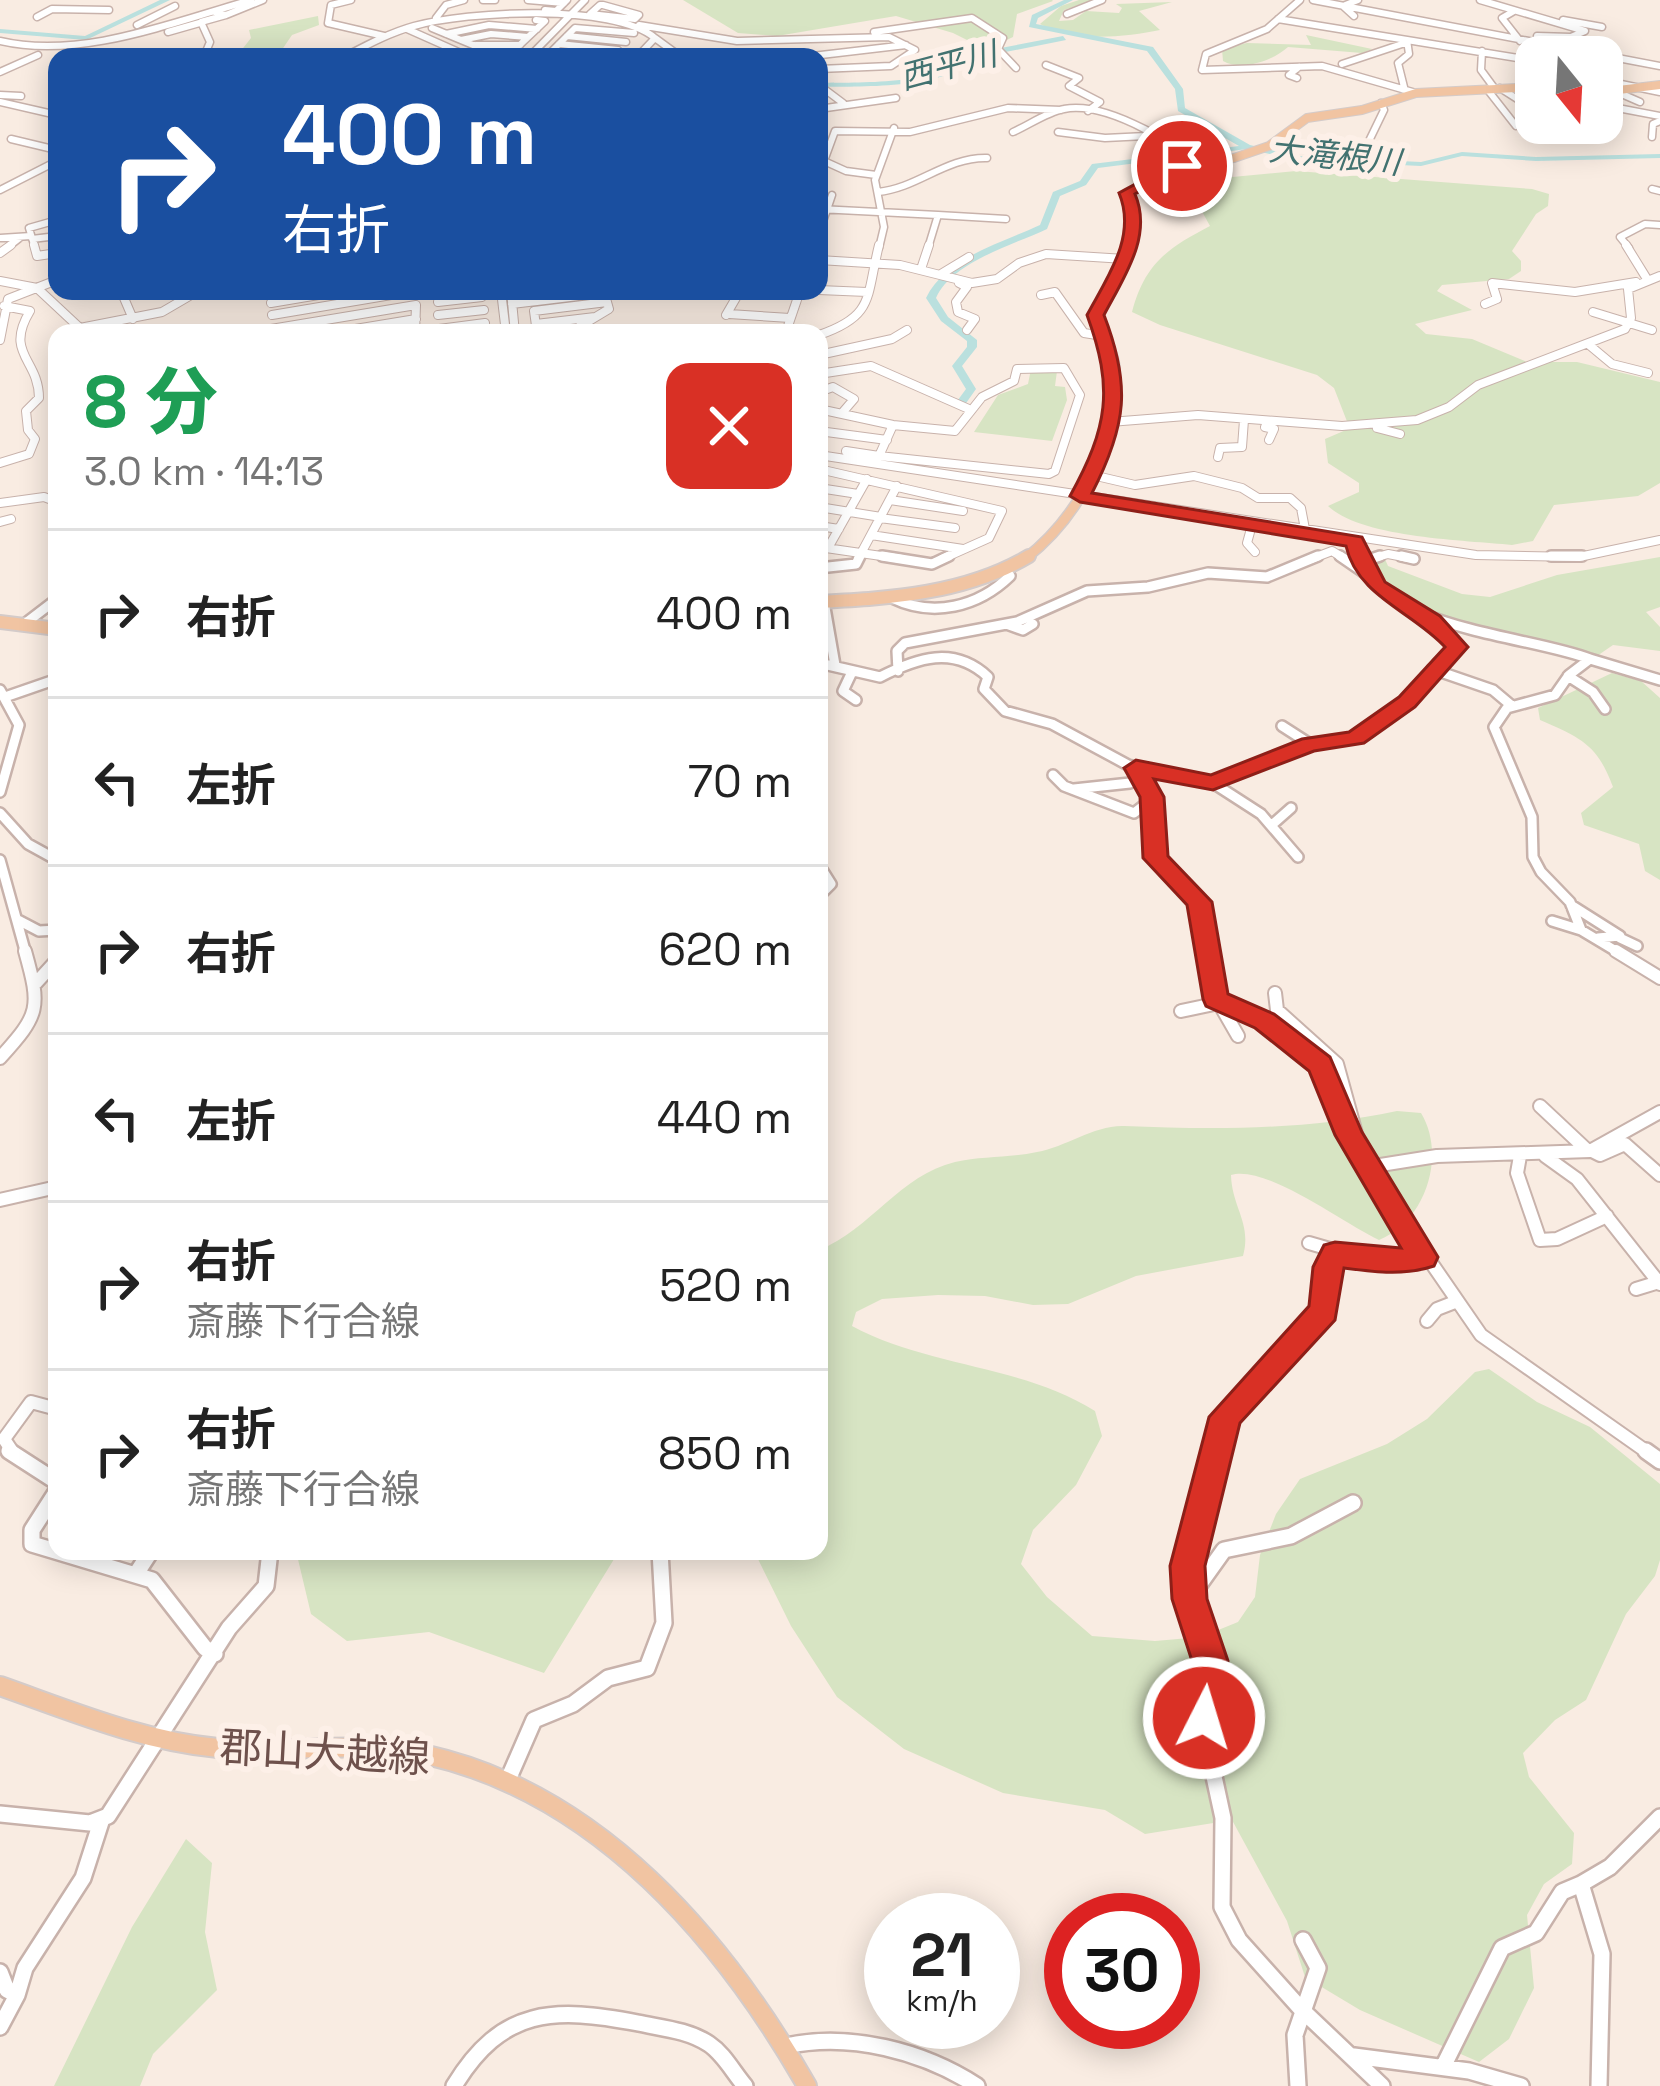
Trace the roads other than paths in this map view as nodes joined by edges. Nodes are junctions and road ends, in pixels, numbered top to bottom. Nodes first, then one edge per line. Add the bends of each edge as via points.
1 (251, 0) edge
2 (351, 0) edge
3 (464, 0) edge
4 (483, 0) edge
5 (495, 0) edge
6 (585, 0) edge
7 (1102, 0) edge
8 (1300, 0) edge
9 (1313, 0) edge
10 (1358, 0) edge
11 (41, 1) edge
12 (1483, 1) edge
13 (262, 2) edge
14 (332, 2) edge
15 (566, 2) edge
16 (1472, 4) dead end
17 (176, 6) dead end
18 (272, 6) dead end
19 (1343, 6) junction
20 (517, 7) edge
21 (109, 10) dead end
22 (1514, 10) junction
23 (212, 11) junction
24 (1067, 14) dead end
25 (226, 15) junction
26 (440, 15) junction
27 (1354, 16) dead end
28 (568, 17) junction
29 (611, 19) junction
30 (1279, 19) junction
31 (203, 22) junction
32 (635, 22) junction
33 (1549, 22) junction
34 (1601, 26) dead end
35 (432, 28) junction
36 (407, 29) junction
37 (537, 29) junction
38 (649, 31) junction
39 (124, 32) junction
40 (168, 32) dead end
41 (345, 32) junction
42 (415, 33) junction
43 (634, 33) junction
44 (1482, 33) junction
45 (446, 34) junction
46 (384, 36) junction
47 (567, 36) junction
48 (1515, 36) edge
49 (1574, 36) edge
50 (354, 37) dead end
51 (528, 37) junction
52 (655, 38) junction
53 (1515, 39) edge
54 (460, 40) junction
55 (812, 41) junction
56 (1437, 41) junction
57 (626, 42) junction
58 (559, 44) junction
59 (1408, 44) junction
60 (1, 45) edge
61 (520, 45) junction
62 (474, 46) junction
63 (906, 46) junction
64 (208, 48) edge
65 (361, 48) edge
66 (449, 48) edge
67 (478, 48) edge
68 (516, 48) edge
69 (535, 48) edge
70 (555, 48) edge
71 (598, 48) edge
72 (620, 48) edge
73 (646, 48) edge
74 (668, 48) edge
75 (1482, 51) junction
76 (828, 54) edge
77 (38, 55) dead end
78 (1506, 55) junction
79 (1399, 56) dead end
80 (1515, 56) edge
81 (880, 59) dead end
82 (1623, 61) edge
83 (1321, 62) junction
84 (1511, 64) dead end
85 (828, 65) edge
86 (1046, 65) dead end
87 (828, 66) edge
88 (1660, 66) edge
89 (1299, 67) junction
90 (1016, 68) dead end
91 (0, 72) edge
92 (1647, 75) dead end
93 (1297, 78) dead end
94 (1623, 86) edge
95 (1404, 87) junction
96 (1515, 88) edge
97 (1657, 88) edge
98 (1494, 89) junction
99 (1635, 89) junction
100 (1623, 91) edge
101 (828, 92) edge
102 (1416, 93) junction
103 (1623, 94) edge
104 (21, 96) dead end
105 (1, 97) edge
106 (896, 98) dead end
107 (1515, 100) edge
108 (1640, 101) dead end
109 (1660, 102) edge
110 (843, 103) junction
111 (1381, 104) junction
112 (828, 107) edge
113 (1502, 108) junction
114 (1515, 109) dead end
115 (1061, 110) junction
116 (1088, 111) junction
117 (1623, 111) edge
118 (48, 114) edge
119 (1660, 118) edge
120 (1128, 125) junction
121 (1515, 125) edge
122 (894, 128) junction
123 (836, 131) junction
124 (828, 132) edge
125 (1013, 132) dead end
126 (1058, 132) dead end
127 (1149, 134) junction
128 (1117, 135) junction
129 (1652, 137) dead end
130 (10, 139) dead end
131 (1368, 143) dead end
132 (48, 148) edge
133 (828, 151) edge
134 (987, 158) dead end
135 (1195, 162) junction
136 (828, 163) edge
137 (48, 166) edge
138 (876, 175) junction
139 (1215, 176) dead end
140 (0, 190) edge
141 (878, 192) junction
142 (832, 195) dead end
143 (828, 201) edge
144 (828, 209) edge
145 (882, 212) junction
146 (938, 215) junction
147 (1006, 218) dead end
148 (48, 222) edge
149 (1660, 225) edge
150 (48, 236) edge
151 (20, 237) junction
152 (31, 237) junction
153 (0, 238) edge
154 (0, 253) edge
155 (48, 254) edge
156 (969, 257) dead end
157 (1125, 259) junction
158 (828, 260) edge
159 (874, 263) junction
160 (921, 268) junction
161 (948, 277) junction
162 (1651, 279) edge
163 (0, 281) edge
164 (48, 282) edge
165 (32, 286) junction
166 (828, 290) edge
167 (867, 292) junction
168 (48, 295) edge
169 (1041, 295) dead end
170 (56, 300) edge
171 (125, 300) edge
172 (183, 300) edge
173 (284, 300) edge
174 (342, 300) edge
175 (361, 300) edge
176 (449, 300) edge
177 (483, 300) edge
178 (512, 300) edge
179 (564, 300) edge
180 (735, 300) edge
181 (797, 300) edge
182 (271, 302) joint
183 (438, 302) joint
184 (608, 302) joint
185 (1485, 304) dead end
186 (4, 306) junction
187 (513, 309) junction
188 (484, 310) junction
189 (534, 311) junction
190 (1593, 312) dead end
191 (362, 314) junction
192 (272, 315) junction
193 (439, 315) junction
194 (595, 317) junction
195 (790, 318) junction
196 (133, 319) junction
197 (416, 319) junction
198 (77, 324) edge
199 (110, 324) edge
200 (271, 324) edge
201 (308, 324) edge
202 (362, 324) edge
203 (391, 324) edge
204 (416, 324) edge
205 (439, 324) edge
206 (485, 324) edge
207 (511, 324) edge
208 (536, 324) edge
209 (557, 324) edge
210 (583, 324) edge
211 (788, 324) edge
212 (1629, 325) junction
213 (907, 330) dead end
214 (967, 330) dead end
215 (1652, 330) dead end
216 (828, 331) edge
217 (1103, 336) junction
218 (0, 340) edge
219 (1588, 344) junction
220 (828, 353) edge
221 (1660, 368) edge
222 (828, 373) edge
223 (828, 389) edge
224 (971, 410) junction
225 (828, 411) edge
226 (841, 413) junction
227 (1110, 422) junction
228 (1244, 422) junction
229 (893, 425) junction
230 (1368, 425) junction
231 (829, 432) edge
232 (1400, 434) dead end
233 (886, 440) junction
234 (1269, 440) dead end
235 (832, 450) junction
236 (828, 451) edge
237 (828, 455) edge
238 (879, 456) junction
239 (1218, 457) dead end
240 (0, 463) edge
241 (828, 471) edge
242 (1092, 475) junction
243 (867, 479) junction
244 (1135, 485) junction
245 (897, 486) junction
246 (828, 489) edge
247 (858, 494) junction
248 (1080, 496) junction
249 (48, 499) edge
250 (890, 500) junction
251 (1102, 500) junction
252 (0, 503) edge
253 (1131, 503) junction
254 (966, 507) junction
255 (828, 508) edge
256 (849, 512) junction
257 (880, 517) junction
258 (11, 519) dead end
259 (0, 522) edge
260 (1252, 525) junction
261 (828, 527) edge
262 (955, 528) junction
263 (839, 529) junction
264 (1305, 529) junction
265 (871, 535) junction
266 (1355, 539) junction
267 (828, 542) edge
268 (1660, 543) edge
269 (946, 546) junction
270 (828, 548) edge
271 (964, 550) junction
272 (1255, 552) dead end
273 (861, 554) junction
274 (1414, 559) dead end
275 (1202, 561) dead end
276 (1362, 562) junction
277 (828, 567) edge
278 (1005, 570) junction
279 (1208, 573) junction
280 (1372, 578) junction
281 (1130, 580) dead end
282 (1167, 584) junction
283 (958, 586) junction
284 (1186, 586) dead end
285 (1108, 591) junction
286 (892, 598) junction
287 (828, 602) edge
288 (967, 604) junction
289 (48, 606) edge
290 (1432, 621) junction
291 (0, 622) edge
292 (27, 622) junction
293 (828, 624) edge
294 (1006, 624) junction
295 (1034, 624) dead end
296 (48, 625) edge
297 (983, 629) junction
298 (832, 637) junction
299 (828, 638) edge
300 (1590, 659) junction
301 (828, 664) edge
302 (835, 665) junction
303 (977, 665) junction
304 (957, 668) dead end
305 (1432, 669) junction
306 (898, 671) junction
307 (851, 674) junction
308 (1568, 676) junction
309 (1660, 680) edge
310 (48, 681) edge
311 (3, 693) edge
312 (856, 700) dead end
313 (1512, 706) junction
314 (1605, 709) dead end
315 (1282, 726) dead end
316 (1310, 744) junction
317 (1138, 772) junction
318 (1053, 775) dead end
319 (1213, 783) junction
320 (1072, 790) junction
321 (0, 792) edge
322 (1152, 799) junction
323 (1292, 808) dead end
324 (0, 813) edge
325 (1274, 823) junction
326 (48, 855) edge
327 (1298, 856) dead end
328 (0, 860) edge
329 (1571, 905) junction
330 (17, 920) junction
331 (1552, 921) dead end
332 (48, 930) edge
333 (1581, 930) junction
334 (1595, 938) junction
335 (1620, 938) junction
336 (1637, 946) dead end
337 (48, 970) edge
338 (1660, 978) edge
339 (36, 983) junction
340 (1275, 993) dead end
341 (1219, 1003) junction
342 (1181, 1011) dead end
343 (1238, 1036) dead end
344 (0, 1058) edge
345 (1540, 1106) dead end
346 (1660, 1112) edge
347 (1590, 1151) junction
348 (1360, 1153) junction
349 (1520, 1156) junction
350 (1545, 1156) junction
351 (1368, 1167) junction
352 (1660, 1175) edge
353 (48, 1189) edge
354 (0, 1200) edge
355 (1607, 1216) junction
356 (1309, 1244) dead end
357 (1335, 1254) junction
358 (1423, 1257) junction
359 (1660, 1283) edge
360 (1636, 1289) dead end
361 (1455, 1302) junction
362 (1427, 1321) dead end
363 (48, 1406) edge
364 (1660, 1461) edge
365 (48, 1479) edge
366 (48, 1502) edge
367 (1353, 1503) dead end
368 (48, 1549) edge
369 (87, 1560) edge
370 (145, 1560) edge
371 (269, 1560) edge
372 (661, 1560) edge
373 (136, 1574) junction
374 (1189, 1599) junction
375 (215, 1654) junction
376 (0, 1686) edge
377 (160, 1737) junction
378 (507, 1782) junction
379 (3, 1817) edge
380 (1660, 1817) edge
381 (101, 1822) junction
382 (1581, 1884) junction
383 (1303, 1940) dead end
384 (0, 1972) edge
385 (16, 1995) junction
386 (1301, 2009) junction
387 (0, 2027) edge
388 (787, 2047) junction
389 (1354, 2056) junction
390 (1442, 2068) junction
391 (454, 2086) edge
392 (745, 2086) edge
393 (807, 2086) edge
394 (977, 2086) edge
395 (1298, 2086) edge
396 (1382, 2086) edge
397 (1521, 2086) edge
398 (1599, 2086) edge

1 - 23 street
2 - 14 street
3 - 26 street
4 - 5 street
4 - 26 street via 484,7
6 - 28 street
7 - 24 street
8 - 30 street
9 - 19 street
10 - 19 street
11 - 21 street via 45,12
12 - 16 street
12 - 22 street
13 - 18 street
13 - 25 street
14 - 41 street via 327,22
15 - 20 street
15 - 20 street via 556,11
17 - 39 street
19 - 27 street
19 - 44 street
20 - 26 street
20 - 28 street
20 - 35 street
20 - 37 street via 544,21
22 - 33 street
22 - 48 street via 1502,18
23 - 25 street
23 - 39 street
25 - 31 street
26 - 36 street
28 - 29 street
28 - 69 street
29 - 32 street
29 - 32 street via 590,14 600,4 639,15
30 - 59 street
30 - 89 street via 1206,54 1202,70
31 - 40 street
31 - 64 street
32 - 38 street
32 - 55 street via 731,40
33 - 34 street
33 - 49 street via 1586,32
35 - 42 street
35 - 45 street
36 - 42 street
36 - 46 street
37 - 45 street
37 - 51 street
38 - 43 street
38 - 52 street
39 - 60 street via 81,44
41 - 46 street
41 - 50 street
42 - 66 street
43 - 47 street via 577,28
43 - 57 street
44 - 53 street
44 - 56 street
45 - 54 street
46 - 65 street
47 - 57 street
47 - 58 street
51 - 54 street
51 - 61 street
52 - 73 street
52 - 74 street
54 - 62 street
55 - 63 street via 889,37
55 - 90 street via 972,18 1003,38 998,49
56 - 59 street
56 - 75 street
57 - 72 street
58 - 70 street
58 - 71 street
59 - 79 street
59 - 83 street via 1362,62
59 - 95 street via 1398,63
61 - 62 street
61 - 68 street
62 - 67 street
63 - 76 street
63 - 87 street via 913,53 891,66
75 - 78 street
75 - 98 street via 1480,67
77 - 91 street
78 - 80 street
78 - 84 street
81 - 85 street
82 - 88 street
83 - 89 street
83 - 95 street
86 - 116 street via 1079,78 1069,86 1100,103
89 - 93 street via 1289,75
92 - 97 street
94 - 99 street
95 - 102 street
96 - 98 main road
97 - 99 main road
98 - 102 main road
98 - 107 street
98 - 113 street
99 - 100 main road
99 - 109 street
101 - 110 street
102 - 111 main road
103 - 108 street
104 - 105 street
105 - 118 street
106 - 110 street
110 - 112 street
111 - 131 street
111 - 135 main road via 1299,121 1248,154
113 - 114 street
113 - 121 street
115 - 116 street
115 - 122 street via 1034,104 921,131
115 - 125 street
116 - 120 street
117 - 119 street
119 - 129 street
120 - 127 street
120 - 128 street
122 - 123 street
122 - 138 street
123 - 124 street
123 - 133 street
126 - 128 street
127 - 128 street
127 - 135 street via 1173,141
130 - 132 street
134 - 141 street via 943,164 906,190
135 - 139 street
135 - 157 main road via 1127,191 1136,218
136 - 138 street
137 - 140 street
138 - 141 street
141 - 145 street
142 - 143 street
144 - 145 street
145 - 146 street
145 - 159 street
146 - 147 street
146 - 160 street
148 - 152 street via 28,228
149 - 162 street via 1620,237
150 - 152 street
151 - 152 street
151 - 153 street
151 - 154 street
152 - 155 street via 37,256
156 - 161 street
157 - 161 street via 1052,253 997,279
157 - 217 main road via 1096,315
158 - 159 street
159 - 160 street
159 - 167 street
160 - 161 street
161 - 214 street via 967,287 956,302 958,312 975,319
162 - 185 street via 1575,292 1492,283 1497,299
162 - 212 street via 1628,291
163 - 165 street
164 - 165 street
165 - 168 street
165 - 186 street
166 - 167 street
167 - 216 street via 857,320
169 - 217 street via 1055,292 1084,333
170 - 198 street
171 - 196 street
172 - 196 street
173 - 182 street
174 - 192 street
175 - 191 street
176 - 183 street
177 - 188 street
178 - 187 street
179 - 187 street
180 - 195 street via 726,315
181 - 195 street
182 - 192 street
183 - 193 street
184 - 189 street
184 - 194 street
186 - 218 street
186 - 240 street via 30,311 20,352 39,394 26,411 35,439 29,454
187 - 189 street
187 - 207 street
188 - 193 street
188 - 206 street
189 - 208 street
190 - 212 street
191 - 197 street via 416,305
191 - 201 street
191 - 202 street
192 - 200 street
193 - 205 street
194 - 209 street
194 - 210 street
195 - 211 street
196 - 199 street
197 - 203 street
197 - 204 street
212 - 215 street
212 - 219 street
213 - 220 street
217 - 227 main road via 1115,366
219 - 221 street via 1612,364
219 - 230 street via 1478,386 1438,414
222 - 224 street via 871,366
223 - 226 street via 854,398
224 - 229 street via 956,431
224 - 238 street via 1028,365 1064,368 1079,395 1049,474
225 - 226 street
226 - 229 street
226 - 231 street
227 - 228 street via 1198,415
227 - 242 main road
228 - 230 street
228 - 234 street via 1273,428
228 - 239 street via 1242,447 1220,448
229 - 233 street
230 - 232 street
231 - 233 street
231 - 235 street
233 - 238 street
235 - 236 street
235 - 238 street
237 - 248 street
241 - 243 street
242 - 244 street
242 - 248 main road
243 - 245 street
243 - 247 street
244 - 253 street
244 - 264 street via 1194,472 1258,498 1290,498
245 - 250 street
245 - 254 street
246 - 247 street
247 - 256 street
248 - 251 street
248 - 278 main road via 1048,542
249 - 252 street
250 - 254 street
250 - 257 street
251 - 253 street
251 - 260 street
253 - 264 street
254 - 262 street
254 - 271 street via 1002,511 988,538
255 - 256 street
256 - 257 street
256 - 263 street
257 - 262 street
257 - 265 street
258 - 259 street
260 - 266 street
260 - 272 street via 1247,543
261 - 263 street
262 - 269 street
263 - 267 street
264 - 266 street
265 - 269 street
265 - 273 street
266 - 268 street via 1536,563 1605,559
266 - 276 street
269 - 271 street
270 - 273 street
271 - 273 street via 928,564
273 - 277 street via 856,564
274 - 276 street via 1388,554
275 - 279 street
276 - 280 street
278 - 283 main road
278 - 288 street via 1010,576 997,590
279 - 280 street via 1267,577 1338,551
279 - 282 street
280 - 290 street
281 - 285 street
282 - 284 street
282 - 285 street
283 - 286 main road
283 - 288 street
285 - 294 street via 1076,594
286 - 287 main road
286 - 288 street
288 - 297 street
289 - 292 street
290 - 300 street
290 - 305 street via 1457,647
291 - 292 main road
292 - 296 main road
293 - 298 street
294 - 295 street
294 - 297 street
297 - 306 street via 905,643
298 - 299 street
298 - 302 street
300 - 308 street
300 - 309 street
301 - 302 street
302 - 307 street
303 - 304 street
303 - 306 street via 929,656
303 - 317 street via 988,677 984,689 1005,710 1052,724
305 - 313 street via 1493,690
305 - 316 street via 1413,696 1365,733
306 - 307 street
307 - 312 street via 843,692
308 - 313 street via 1555,694
308 - 314 street
310 - 311 street
311 - 321 street via 19,725
313 - 329 street via 1494,727 1532,817 1533,857
315 - 316 street
316 - 319 street
317 - 319 street
317 - 320 street via 1130,783
317 - 322 street
318 - 320 street
319 - 325 street
320 - 322 street via 1136,813
322 - 341 street via 1154,854 1199,902
323 - 325 street
324 - 326 street
325 - 327 street
328 - 330 street
329 - 333 street
329 - 335 street
330 - 332 street
330 - 339 street
331 - 333 street
333 - 334 street
334 - 335 street
334 - 338 street
335 - 336 street
337 - 339 street
339 - 344 street via 32,1023
340 - 348 street via 1277,1010 1337,1064
341 - 342 street
341 - 343 street
341 - 348 street via 1264,1021 1320,1065
345 - 347 street
346 - 347 street
347 - 350 street
347 - 352 street via 1624,1144
348 - 351 street
349 - 350 street
349 - 351 street
349 - 355 street via 1517,1173 1540,1240
350 - 355 street
351 - 358 street
353 - 354 street
355 - 359 street
356 - 357 street
357 - 358 street via 1387,1262
357 - 374 street via 1324,1310 1226,1417 1187,1566
358 - 361 street
359 - 360 street
361 - 362 street
361 - 364 street via 1481,1335
363 - 365 street via 31,1402 4,1439
366 - 368 street via 32,1531 32,1544
367 - 374 street via 1291,1536 1224,1550
369 - 373 street
370 - 373 street
371 - 375 street via 266,1586
372 - 378 street via 666,1634 647,1669 608,1678 534,1720
373 - 375 street via 152,1580
374 - 386 street via 1210,1661 1205,1735 1223,1818 1222,1907 1239,1940
375 - 377 street
376 - 377 main road, 郡山大越線
377 - 378 main road, 郡山大越線 via 218,1748 406,1751
377 - 381 street
378 - 388 main road, 郡山大越線 via 666,1892
379 - 381 street
380 - 382 street
381 - 385 street via 83,1878
382 - 390 street via 1562,1892 1536,1933 1502,1948
382 - 398 street via 1602,1954
383 - 386 street via 1318,1968
384 - 385 street
385 - 387 street
386 - 389 street
386 - 395 street
388 - 393 main road, 郡山大越線
388 - 394 street via 823,2039 870,2046
389 - 390 street
389 - 396 street
390 - 397 street
391 - 392 street via 492,2038 549,2011 698,2039

